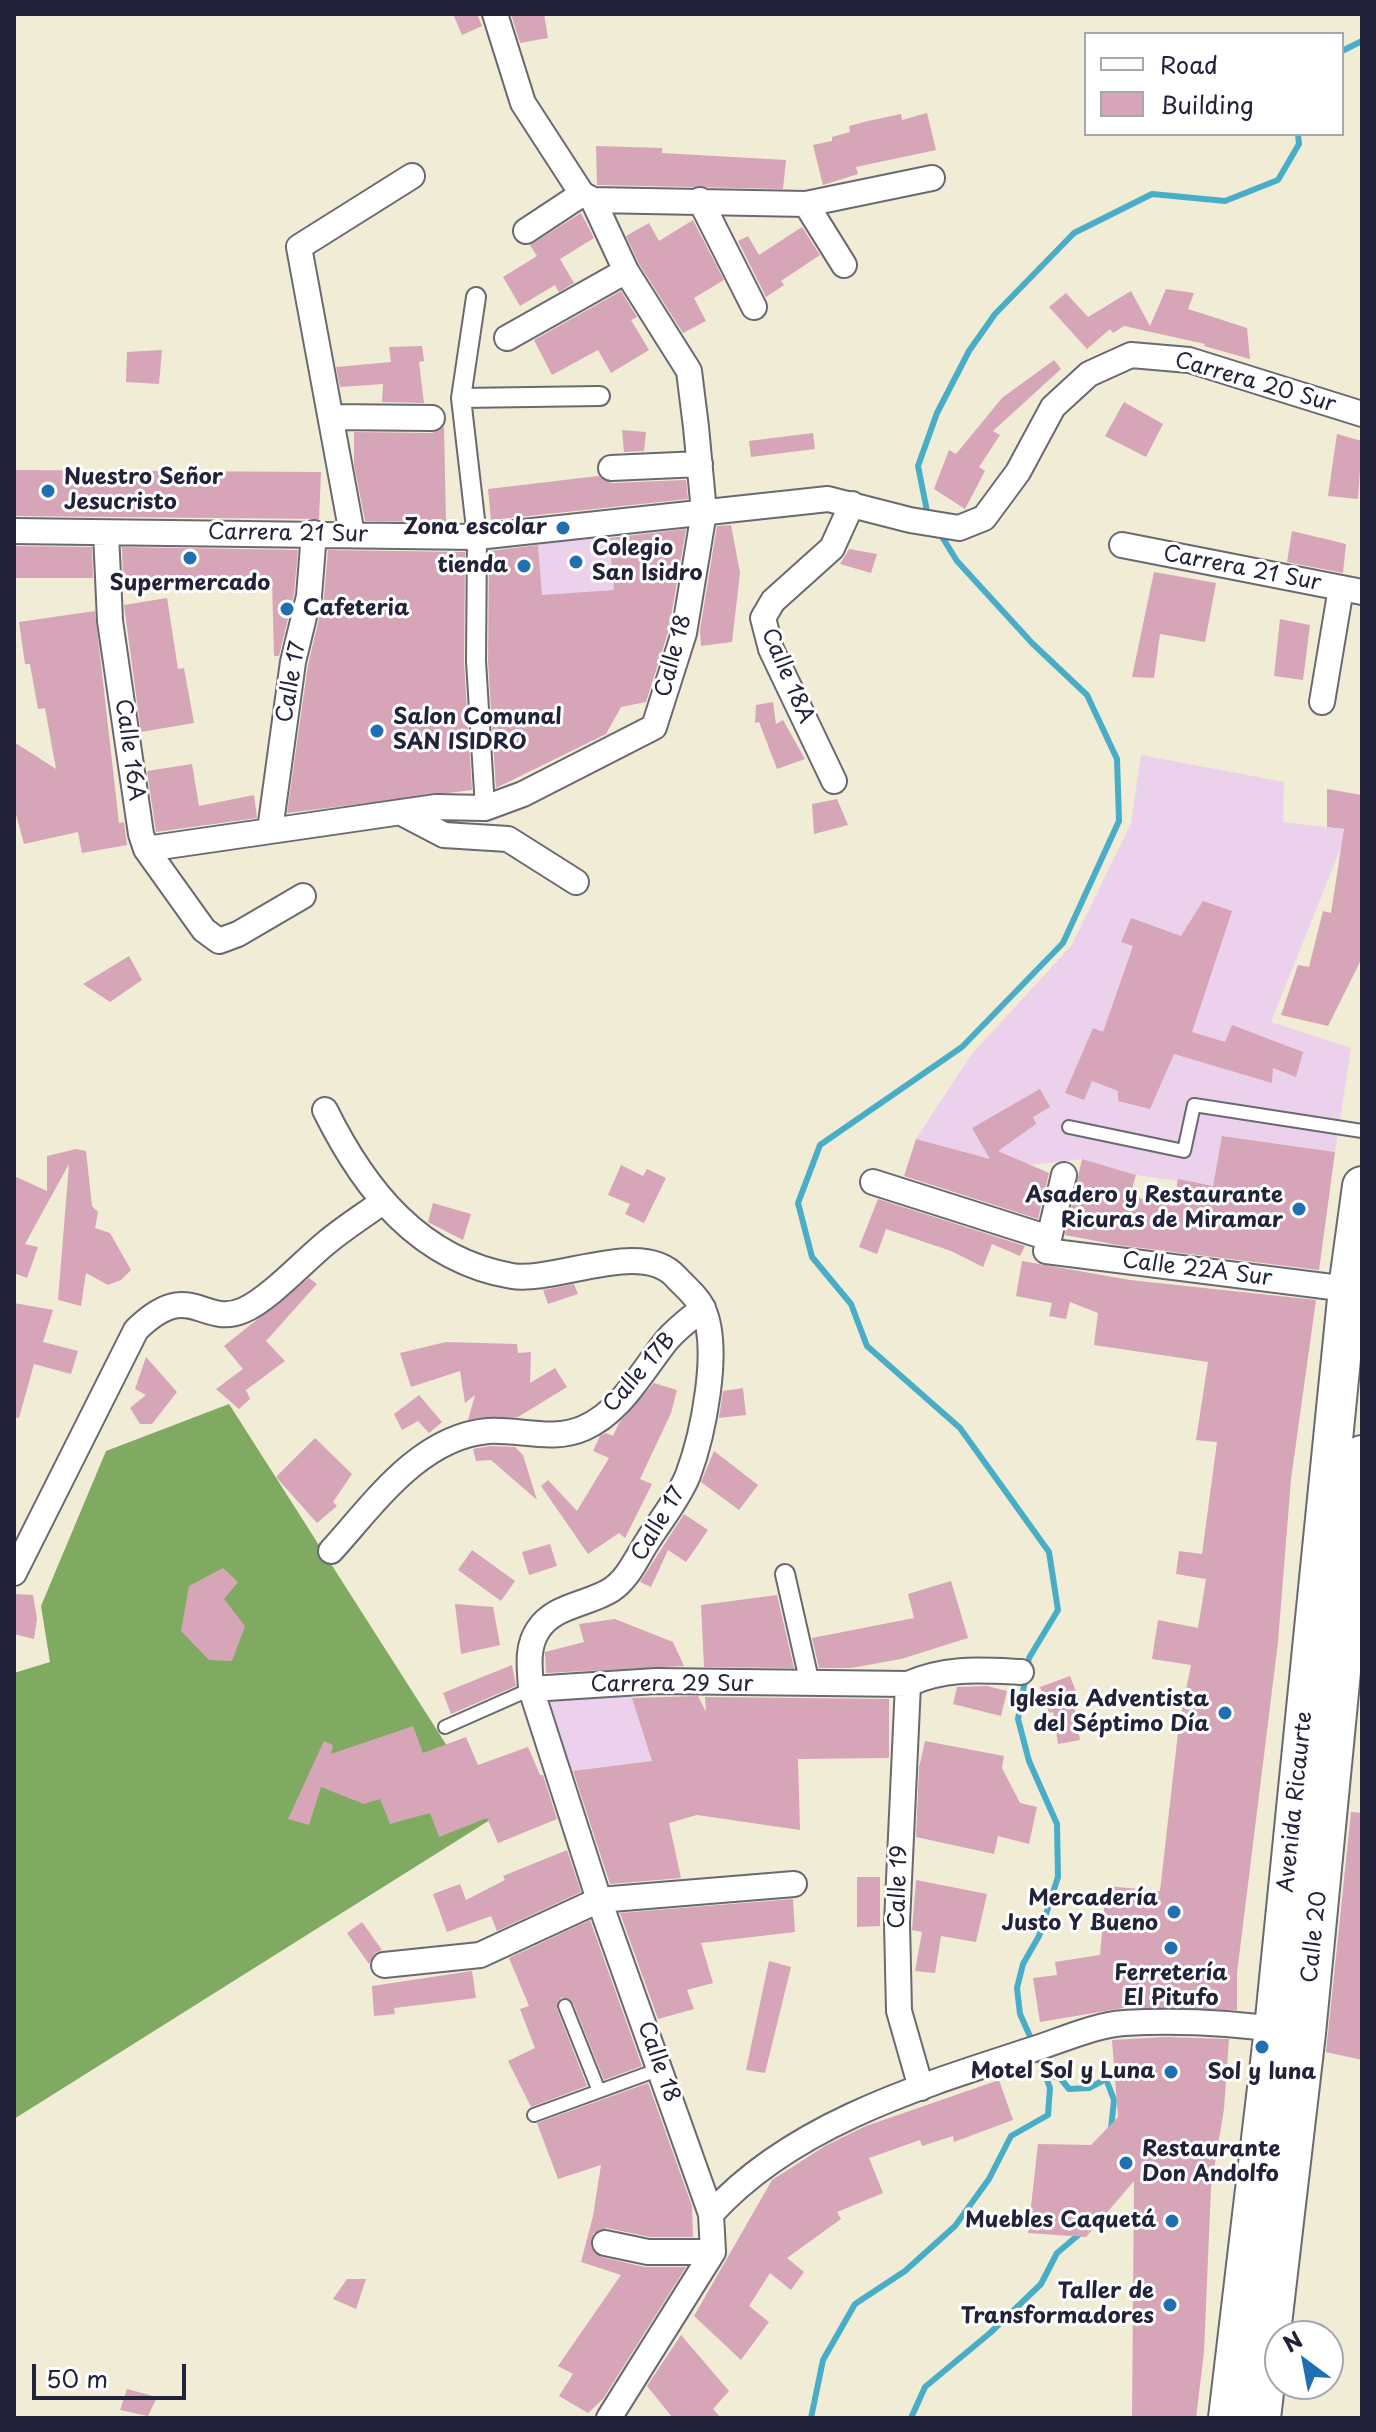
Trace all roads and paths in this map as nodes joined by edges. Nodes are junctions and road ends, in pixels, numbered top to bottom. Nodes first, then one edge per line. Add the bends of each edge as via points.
1 (495, 14) edge
2 (412, 176) dead end
3 (932, 178) dead end
4 (588, 197) junction
5 (700, 200) junction
6 (806, 204) junction
7 (526, 231) dead end
8 (844, 265) dead end
9 (626, 271) junction
10 (476, 297) dead end
11 (754, 307) dead end
12 (507, 338) dead end
13 (600, 396) dead end
14 (461, 398) junction
15 (1362, 414) edge
16 (331, 417) junction
17 (432, 418) dead end
18 (700, 464) junction
19 (611, 468) dead end
20 (852, 504) junction
21 (704, 512) junction
22 (14, 531) edge
23 (106, 533) junction
24 (314, 533) junction
25 (352, 534) junction
26 (477, 537) junction
27 (1122, 545) dead end
28 (1351, 590) edge
29 (1322, 702) dead end
30 (834, 781) dead end
31 (485, 808) junction
32 (400, 812) junction
33 (270, 830) junction
34 (146, 849) junction
35 (576, 882) dead end
36 (303, 896) dead end
37 (325, 1110) dead end
38 (1069, 1127) dead end
39 (1362, 1131) edge
40 (1064, 1175) dead end
41 (873, 1182) dead end
42 (1362, 1186) edge
43 (381, 1203) junction
44 (1047, 1245) junction
45 (1348, 1289) junction
46 (703, 1308) junction
47 (1361, 1477) edge
48 (331, 1551) dead end
49 (14, 1573) edge
50 (785, 1574) dead end
51 (1353, 1643) edge
52 (1021, 1672) dead end
53 (810, 1684) junction
54 (908, 1684) junction
55 (531, 1689) junction
56 (445, 1727) dead end
57 (794, 1884) dead end
58 (599, 1900) junction
59 (384, 1965) dead end
60 (565, 2006) dead end
61 (1290, 2031) junction
62 (660, 2069) junction
63 (921, 2088) junction
64 (599, 2091) junction
65 (534, 2115) dead end
66 (711, 2214) junction
67 (605, 2243) dead end
68 (713, 2252) junction
69 (609, 2418) edge
70 (1228, 2418) edge
71 (1261, 2418) edge

1 - 4 street, Calle 18 via 523,103
2 - 16 street via 299,247
3 - 6 street
4 - 5 street
4 - 7 street
4 - 9 street, Calle 18
5 - 6 street
5 - 11 street
6 - 8 street
9 - 12 street
9 - 18 street, Calle 18 via 689,371
10 - 14 street
13 - 14 street
14 - 26 street
15 - 20 street, Carrera 20 Sur via 1189,360 1131,355 1089,374 1053,407 1018,472 984,518 959,528
16 - 17 street
16 - 25 street
18 - 19 street
18 - 21 street, Calle 18
20 - 21 street, Carrera 20 Sur via 828,499
20 - 30 street, Calle 18A via 832,548 773,601 763,618 771,649
21 - 26 street, Carrera 21 Sur
21 - 31 street, Calle 18 via 684,633 654,727
22 - 23 street, Carrera 21 Sur
23 - 24 street, Carrera 21 Sur
23 - 34 street, Calle 16A via 110,621
24 - 25 street, Carrera 21 Sur
24 - 33 street, Calle 17 via 309,596 293,662
25 - 26 street, Carrera 21 Sur
26 - 31 street via 476,661
27 - 28 street, Carrera 21 Sur
28 - 29 street
31 - 32 street, Calle 18
32 - 33 street, Calle 18
32 - 35 street via 444,835 508,839
33 - 34 street, Calle 18
34 - 36 street, Calle 16A via 204,930 219,941
37 - 43 street via 350,1160
38 - 39 lane via 1184,1151 1194,1105
40 - 44 street
41 - 44 street, Calle 22A Sur
42 - 45 main road, Avenida Ricaurte
43 - 46 street via 421,1237 470,1264 514,1277 617,1261 644,1262 671,1271
43 - 49 street via 244,1310 214,1311 180,1303 165,1307 136,1330
44 - 45 street, Calle 22A Sur
45 - 61 main road, Avenida Ricaurte
46 - 48 street, Calle 17B via 669,1338 623,1398 598,1421 563,1435 486,1431 424,1456
46 - 55 street, Calle 17 via 711,1344 708,1380 687,1477 631,1570 611,1590 547,1619 536,1632 529,1653
47 - 51 main road, Calle 20
50 - 53 street
51 - 61 main road, Calle 20
52 - 54 street, Carrera 29 Sur via 935,1672
53 - 54 street, Carrera 29 Sur
53 - 55 street, Carrera 29 Sur via 656,1681
54 - 63 street, Calle 19 via 897,1923 899,2011
55 - 56 lane, Carrera 29 Sur
55 - 58 street, Calle 18
57 - 58 street
58 - 59 street via 480,1955
58 - 62 street, Calle 18
60 - 64 lane
61 - 63 street via 1212,2023 1121,2023
61 - 70 main road, Avenida Ricaurte
61 - 71 main road, Calle 20
62 - 64 lane
62 - 66 street, Calle 18
63 - 66 street via 793,2148 736,2186
64 - 65 lane
66 - 68 street, Calle 18
67 - 68 street via 648,2252
68 - 69 street

